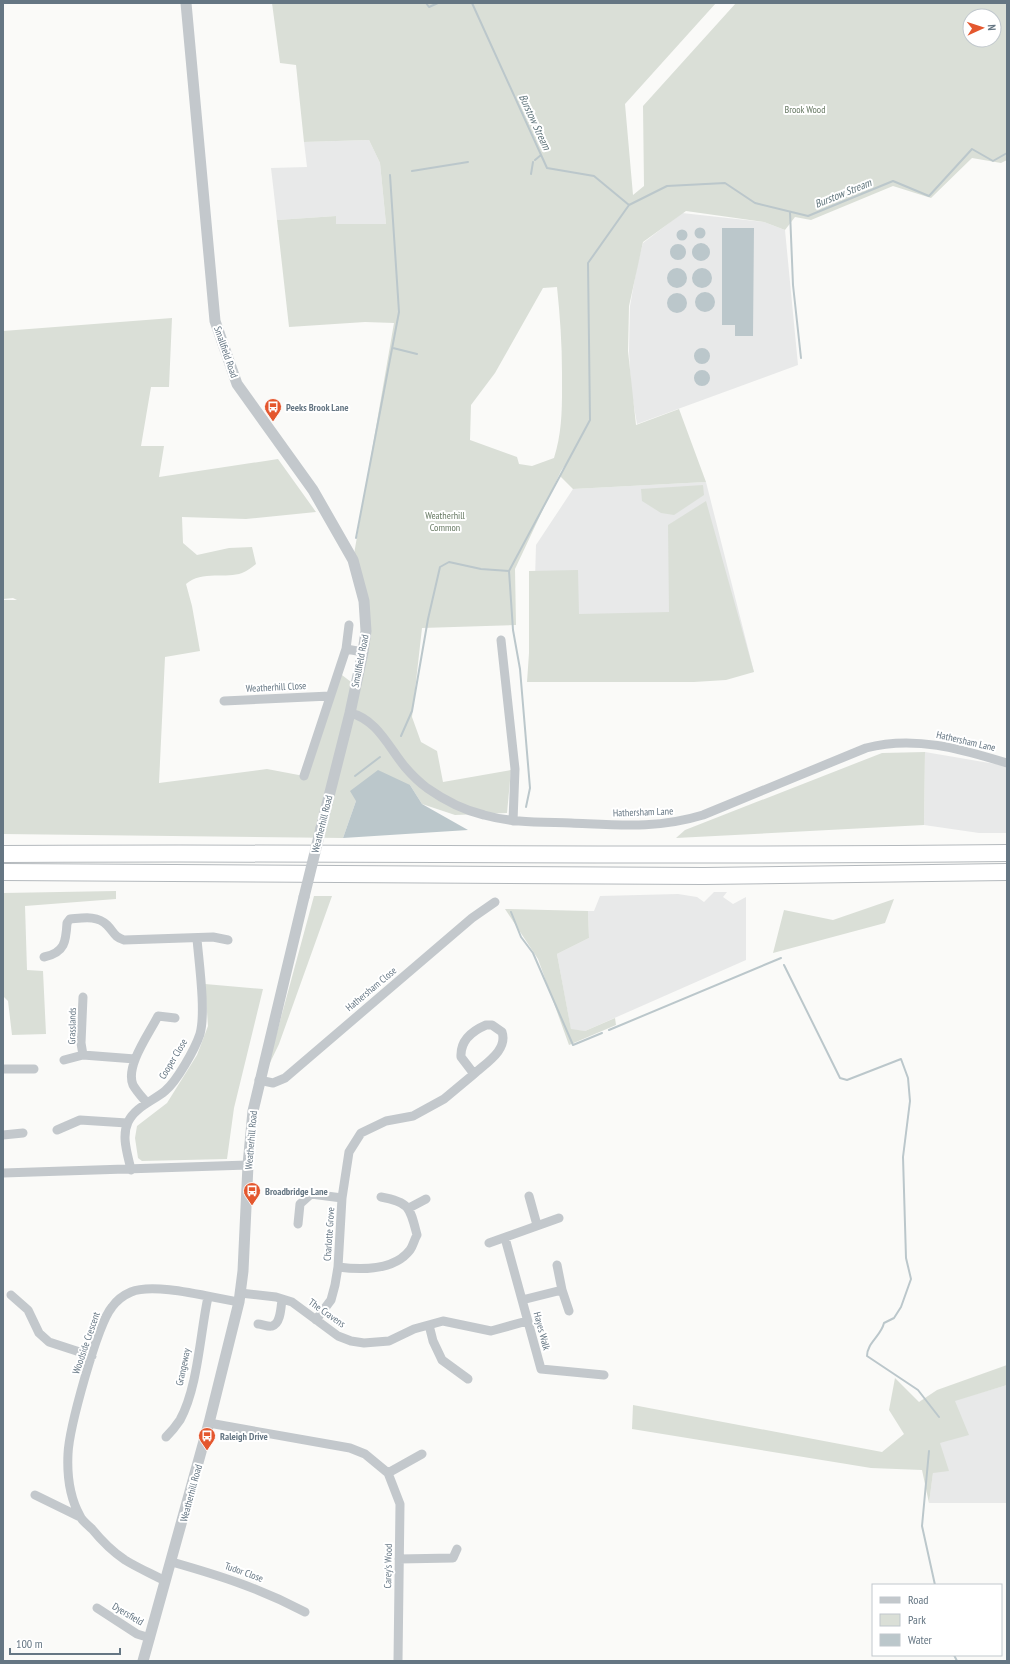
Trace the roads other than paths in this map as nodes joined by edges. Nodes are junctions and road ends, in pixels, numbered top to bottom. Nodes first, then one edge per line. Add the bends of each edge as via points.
1 (186, 3) edge
2 (349, 625) dead end
3 (501, 640) dead end
4 (346, 649) junction
5 (363, 652) junction
6 (330, 696) junction
7 (224, 701) dead end
8 (350, 713) junction
9 (1007, 763) edge
10 (304, 776) dead end
11 (513, 821) junction
12 (1007, 853) edge
13 (3, 854) edge
14 (3, 872) edge
15 (1007, 872) edge
16 (495, 902) dead end
17 (197, 939) junction
18 (228, 940) dead end
19 (44, 957) dead end
20 (83, 997) dead end
21 (175, 1018) dead end
22 (83, 1055) junction
23 (135, 1059) junction
24 (64, 1060) dead end
25 (3, 1069) edge
26 (34, 1069) dead end
27 (474, 1074) junction
28 (259, 1080) junction
29 (147, 1103) junction
30 (127, 1123) junction
31 (57, 1130) dead end
32 (23, 1133) dead end
33 (3, 1135) edge
34 (248, 1166) junction
35 (131, 1170) junction
36 (3, 1173) edge
37 (529, 1196) dead end
38 (381, 1197) dead end
39 (342, 1198) junction
40 (426, 1199) dead end
41 (408, 1208) junction
42 (560, 1218) dead end
43 (298, 1224) dead end
44 (537, 1225) junction
45 (505, 1238) junction
46 (489, 1243) dead end
47 (557, 1265) dead end
48 (338, 1267) junction
49 (562, 1290) junction
50 (10, 1295) dead end
51 (208, 1297) junction
52 (240, 1297) junction
53 (282, 1299) junction
54 (522, 1300) junction
55 (569, 1311) dead end
56 (316, 1320) junction
57 (527, 1321) junction
58 (258, 1324) dead end
59 (429, 1325) junction
60 (92, 1356) junction
61 (604, 1375) dead end
62 (468, 1379) dead end
63 (209, 1423) junction
64 (166, 1437) dead end
65 (422, 1454) dead end
66 (388, 1473) junction
67 (36, 1495) dead end
68 (80, 1517) junction
69 (457, 1549) dead end
70 (399, 1558) junction
71 (172, 1562) junction
72 (165, 1581) junction
73 (97, 1608) dead end
74 (304, 1612) dead end
75 (150, 1638) junction
76 (143, 1661) edge
77 (398, 1661) edge

1 - 5 street, Smallfield Road via 215,321 237,384 313,490 353,560 364,601 366,631
2 - 4 street
3 - 11 street via 515,769
4 - 5 street
4 - 6 street
5 - 8 street, Smallfield Road
6 - 7 street, Weatherhill Close
6 - 10 street
8 - 11 street, Hathersham Lane via 371,723 405,767 451,803 483,815
8 - 28 street, Weatherhill Road, bridge
9 - 11 street, Hathersham Lane via 927,743 885,743 866,748 703,815 682,821 636,826
12 - 13 highway via 794,856
14 - 15 highway via 704,876
16 - 28 street, Hathersham Close via 472,918 285,1078 273,1083
17 - 18 street via 213,937
17 - 19 street via 124,940 117,938 100,920 70,919 67,923 67,936 61,948
17 - 29 street, Cooper Close via 202,1017 200,1034 174,1082
20 - 22 street, Grasslands
21 - 23 street via 158,1016
22 - 23 street, Grasslands
22 - 24 street, Grasslands
23 - 29 street via 131,1070 133,1084
25 - 26 street via 16,1074
27 - 27 street, Charlotte Grove via 461,1057 462,1045 480,1027 492,1024 502,1032 504,1044
27 - 39 street, Charlotte Grove via 444,1099 413,1116 386,1121 361,1132 349,1152
28 - 34 street, Weatherhill Road via 253,1111
29 - 30 street, Cooper Close
30 - 31 street via 80,1120
30 - 35 street via 124,1137
32 - 33 street
34 - 35 street
34 - 52 street, Weatherhill Road via 245,1253
35 - 36 street
37 - 44 street
38 - 41 street via 399,1200
39 - 43 street via 311,1194 300,1204
39 - 48 street, Charlotte Grove
40 - 41 street
41 - 48 street via 416,1235 410,1250 396,1261 379,1267 359,1270
42 - 44 street
44 - 45 street
45 - 46 street
45 - 54 street, Hayes Walk
47 - 49 street
48 - 56 street, Charlotte Grove via 331,1300
49 - 54 street
49 - 55 street
50 - 60 street via 28,1310 40,1333 49,1342
51 - 52 street, Woodside Crescent
51 - 60 street, Woodside Crescent via 148,1289 132,1292 120,1298 106,1318
51 - 64 street, Grangeway via 197,1363 188,1397 180,1420
52 - 53 street, The Cravens
52 - 63 street, Weatherhill Road
53 - 56 street, The Cravens via 292,1302
53 - 58 street via 276,1324
54 - 57 street, Hayes Walk
56 - 59 street, The Cravens via 338,1336 364,1343 389,1341
57 - 59 street, The Cravens via 491,1331 443,1321
57 - 61 street, Hayes Walk via 541,1369
59 - 62 street via 442,1360
60 - 68 street, Woodside Crescent via 68,1454 72,1501
63 - 66 street via 350,1448 365,1454
63 - 71 street, Weatherhill Road
65 - 66 street
66 - 70 street, Carey's Wood via 400,1504
67 - 68 street, Woodside Crescent
68 - 72 street, Woodside Crescent via 124,1560
69 - 70 street via 454,1558
70 - 77 street, Carey's Wood
71 - 72 street, Weatherhill Road
71 - 74 street, Tudor Close via 227,1577 271,1594
72 - 75 street, Weatherhill Road
73 - 75 street, Dyersfield via 137,1634
75 - 76 street, Weatherhill Road

